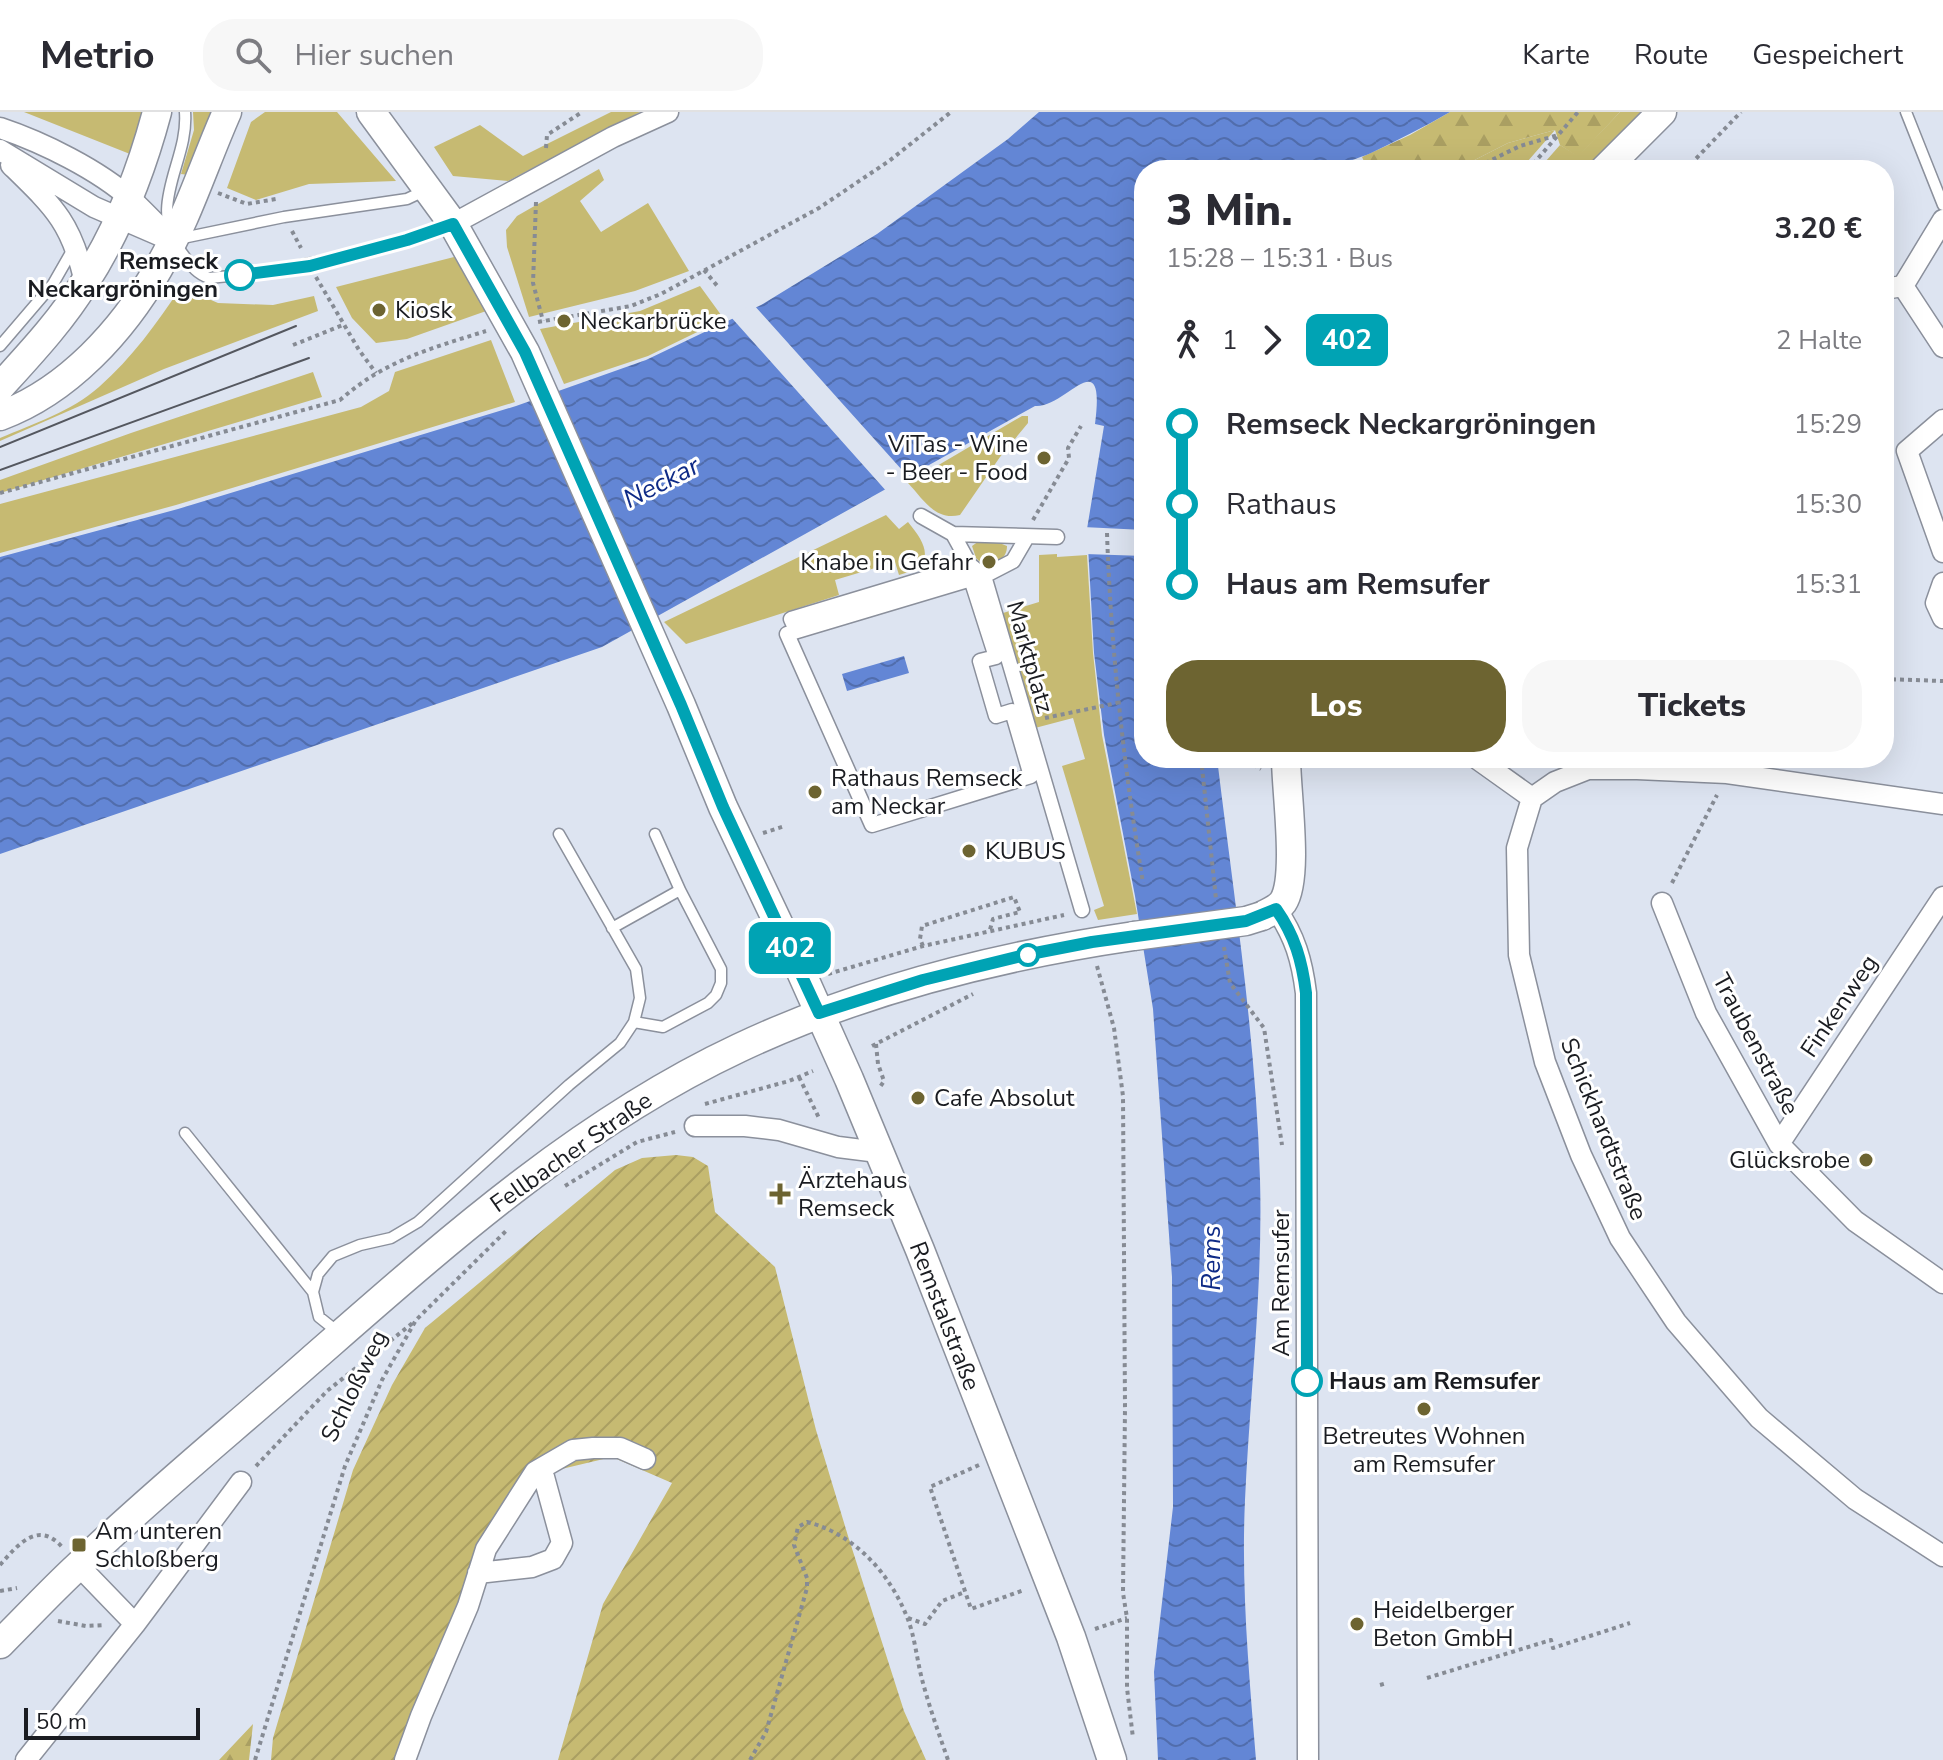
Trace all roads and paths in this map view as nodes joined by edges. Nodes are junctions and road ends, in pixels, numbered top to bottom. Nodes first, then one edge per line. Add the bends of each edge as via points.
1 (157, 112) edge
2 (185, 112) edge
3 (243, 112) edge
4 (371, 112) edge
5 (582, 112) edge
6 (668, 112) edge
7 (951, 112) edge
8 (1578, 112) edge
9 (1662, 112) edge
10 (1741, 112) edge
11 (1906, 112) edge
12 (223, 121) edge
13 (0, 128) edge
14 (1558, 135) junction
15 (546, 148) dead end
16 (0, 152) edge
17 (1491, 160) edge
18 (1537, 160) edge
19 (1614, 160) edge
20 (1695, 160) edge
21 (429, 188) junction
22 (536, 200) dead end
23 (1943, 205) edge
24 (124, 208) junction
25 (1943, 220) edge
26 (453, 224) junction
27 (292, 231) dead end
28 (172, 240) junction
29 (76, 243) junction
30 (310, 266) junction
31 (704, 270) junction
32 (85, 283) junction
33 (719, 288) dead end
34 (1894, 288) edge
35 (543, 321) junction
36 (536, 322) dead end
37 (343, 325) junction
38 (492, 329) dead end
39 (293, 345) dead end
40 (0, 346) edge
41 (1943, 347) edge
42 (376, 373) junction
43 (0, 387) edge
44 (0, 416) edge
45 (1943, 420) edge
46 (1081, 426) dead end
47 (0, 493) edge
48 (1036, 513) dead end
49 (921, 516) dead end
50 (1107, 533) dead end
51 (953, 534) junction
52 (1027, 537) junction
53 (1057, 537) dead end
54 (1943, 552) edge
55 (970, 565) junction
56 (984, 576) junction
57 (1943, 583) edge
58 (1943, 618) edge
59 (796, 630) junction
60 (1894, 679) edge
61 (1943, 681) edge
62 (1117, 703) junction
63 (1025, 722) junction
64 (1030, 752) junction
65 (1286, 768) edge
66 (1490, 768) edge
67 (1727, 773) junction
68 (1532, 798) junction
69 (1943, 804) edge
70 (785, 826) dead end
71 (763, 833) dead end
72 (559, 834) dead end
73 (655, 834) dead end
74 (1143, 883) dead end
75 (680, 890) junction
76 (1943, 897) edge
77 (1662, 903) joint
78 (1082, 910) joint
79 (1269, 912) junction
80 (612, 928) junction
81 (989, 933) junction
82 (923, 946) junction
83 (1096, 962) dead end
84 (822, 976) dead end
85 (963, 1001) dead end
86 (819, 1013) junction
87 (634, 1022) junction
88 (1264, 1028) dead end
89 (813, 1071) dead end
90 (799, 1077) junction
91 (884, 1081) dead end
92 (813, 1108) dead end
93 (695, 1126) junction
94 (185, 1133) dead end
95 (1779, 1144) junction
96 (878, 1152) junction
97 (1283, 1153) dead end
98 (556, 1191) dead end
99 (518, 1219) dead end
100 (1943, 1283) edge
101 (313, 1292) junction
102 (416, 1320) junction
103 (340, 1334) junction
104 (1000, 1456) junction
105 (645, 1459) dead end
106 (535, 1472) junction
107 (241, 1482) joint
108 (1943, 1556) edge
109 (0, 1565) edge
110 (78, 1565) junction
111 (478, 1573) junction
112 (1050, 1583) junction
113 (965, 1592) junction
114 (908, 1618) junction
115 (1127, 1618) junction
116 (1630, 1623) dead end
117 (135, 1624) junction
118 (1071, 1637) junction
119 (0, 1644) edge
120 (1427, 1678) dead end
121 (1387, 1683) dead end
122 (1380, 1685) dead end
123 (1134, 1743) dead end
124 (26, 1760) edge
125 (255, 1760) edge
126 (405, 1760) edge
127 (750, 1760) edge
128 (948, 1760) edge
129 (1112, 1760) edge
130 (1308, 1760) edge

1 - 24 main road
2 - 28 lane via 165,208
3 - 12 main road
4 - 21 main road, Remstalstraße
5 - 15 path via 547,135
6 - 26 street
7 - 31 path via 819,208
8 - 14 path
9 - 19 main road
10 - 20 path
11 - 23 lane
12 - 28 main road
13 - 24 street via 36,140
14 - 17 path
14 - 18 path
16 - 24 street via 94,207
16 - 29 street via 52,205
21 - 26 main road, Remstalstraße
21 - 28 lane via 407,199
22 - 35 path via 533,283
24 - 28 street
24 - 32 main road
25 - 34 street
26 - 30 lane
26 - 86 main road, Remstalstraße via 525,352
27 - 30 path
28 - 30 lane via 197,274 209,278
28 - 44 main road via 125,318 94,353 44,395
29 - 32 street
29 - 40 lane via 53,284
30 - 37 path
31 - 33 path
31 - 35 path via 631,306
32 - 43 main road
34 - 41 street
35 - 36 path
37 - 39 path
37 - 42 path
38 - 42 path via 406,356
42 - 47 path via 340,400
45 - 54 street via 1907,451
46 - 48 path via 1068,448 1069,458
49 - 51 street
50 - 62 path
51 - 52 street
51 - 55 street, Marktplatz
52 - 53 street
52 - 56 street, Marktplatz via 1013,561
55 - 56 street, Marktplatz
55 - 59 street via 791,619
56 - 63 street, Marktplatz
57 - 58 street via 1936,603
59 - 64 street, Marktplatz via 971,579 996,657 980,661 996,716 1012,711
59 - 64 street via 787,634 872,825 1031,776
60 - 61 path
62 - 63 path
62 - 74 path
63 - 64 street, Marktplatz
64 - 78 street, Marktplatz
65 - 79 main road via 1290,881 1283,903
66 - 68 street
67 - 68 street via 1588,769
67 - 69 street
67 - 77 path
68 - 108 street, Schickhardtstraße via 1517,848 1519,955 1545,1062 1620,1238 1676,1322 1759,1418 1855,1499
70 - 71 path
72 - 80 lane
73 - 75 lane
75 - 80 lane
75 - 87 lane via 721,969 721,983 708,1003 663,1027
76 - 95 street, Finkenweg
77 - 95 street, Traubenstraße via 1706,1013
78 - 81 path
79 - 86 main road, Fellbacher Straße, bridge via 1246,921 1059,948 923,980
79 - 130 street, Am Remsufer via 1287,924 1306,993
80 - 87 lane via 636,969 640,998
81 - 82 path
81 - 82 path via 993,919 1020,912 1014,897 922,926
82 - 84 path
83 - 115 path via 1114,1028 1123,1096
85 - 91 path via 874,1045
86 - 96 main road, Remstalstraße
86 - 103 main road, Fellbacher Straße via 737,1049 565,1149
87 - 101 lane via 620,1043 418,1222 391,1238 333,1256 318,1274
88 - 97 path
89 - 90 path
90 - 92 path
90 - 93 path via 705,1103
93 - 96 street via 779,1130
93 - 98 path via 637,1142
94 - 101 lane
95 - 100 street, Traubenstraße via 1855,1221
96 - 104 main road, Remstalstraße
99 - 102 path, Schloßweg
101 - 103 lane via 319,1317
102 - 107 path via 327,1391
102 - 125 path, Schloßweg via 382,1380 345,1466
103 - 110 main road, Fellbacher Straße
104 - 112 main road, Remstalstraße
104 - 113 path via 930,1487
105 - 106 street via 620,1448 573,1450
106 - 111 street via 486,1549
106 - 111 street via 544,1477 562,1543 553,1559 532,1567
107 - 117 street
109 - 110 path via 29,1538 42,1534 53,1537
110 - 117 street
110 - 119 main road, Fellbacher Straße
111 - 126 street
112 - 113 path via 971,1609
112 - 118 main road, Remstalstraße
113 - 114 path via 942,1601 925,1624
114 - 127 path via 870,1558 853,1542 821,1525 807,1522 798,1527 794,1545 807,1588 766,1732
114 - 128 path
115 - 118 path
115 - 123 path
116 - 120 path via 1553,1648 1551,1640
117 - 124 street
118 - 129 main road, Remstalstraße
121 - 122 path

